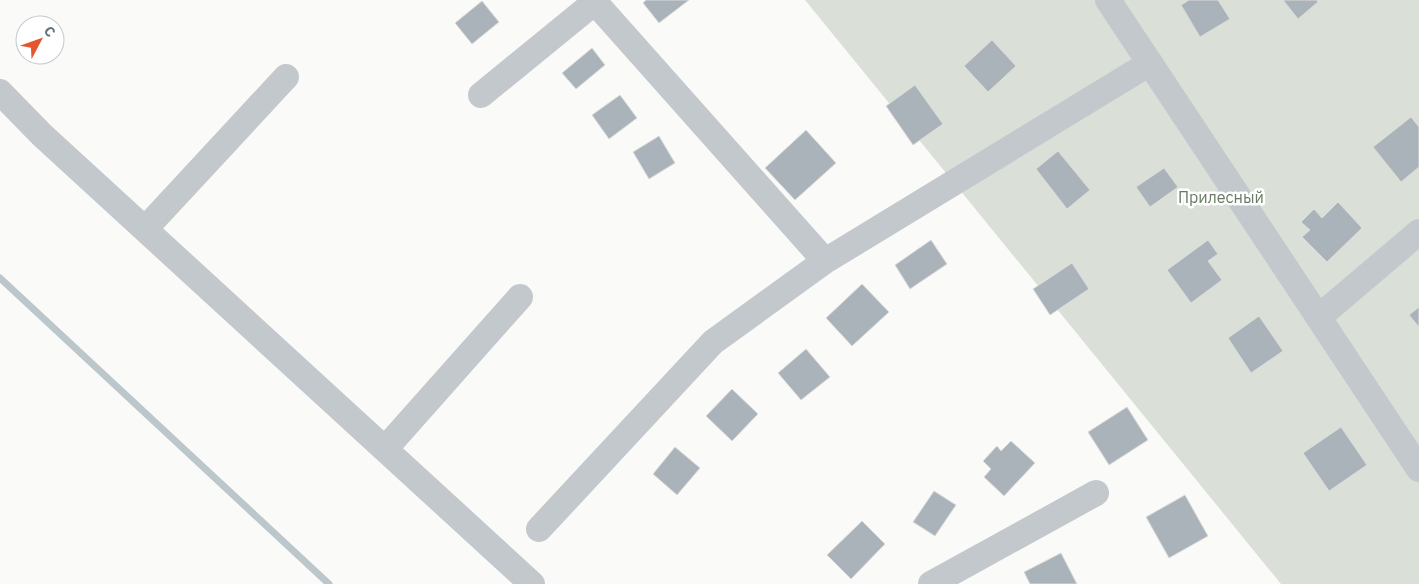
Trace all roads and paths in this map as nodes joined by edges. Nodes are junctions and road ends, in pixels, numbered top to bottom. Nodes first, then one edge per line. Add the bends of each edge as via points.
1 (594, 1) edge
2 (1113, 2) edge
3 (1150, 63) junction
4 (286, 77) dead end
5 (0, 92) edge
6 (481, 95) dead end
7 (145, 229) junction
8 (1419, 232) edge
9 (825, 261) junction
10 (520, 297) dead end
11 (1319, 317) junction
12 (385, 449) junction
13 (1419, 469) edge
14 (1096, 493) dead end
15 (539, 529) dead end
16 (532, 584) edge
17 (931, 584) edge

1 - 6 street
1 - 9 street
2 - 3 street
3 - 9 street
3 - 11 street
4 - 7 street
5 - 7 street
7 - 12 street
8 - 11 street
9 - 15 street via 713,342
10 - 12 street
11 - 13 street
12 - 16 street
14 - 17 street

